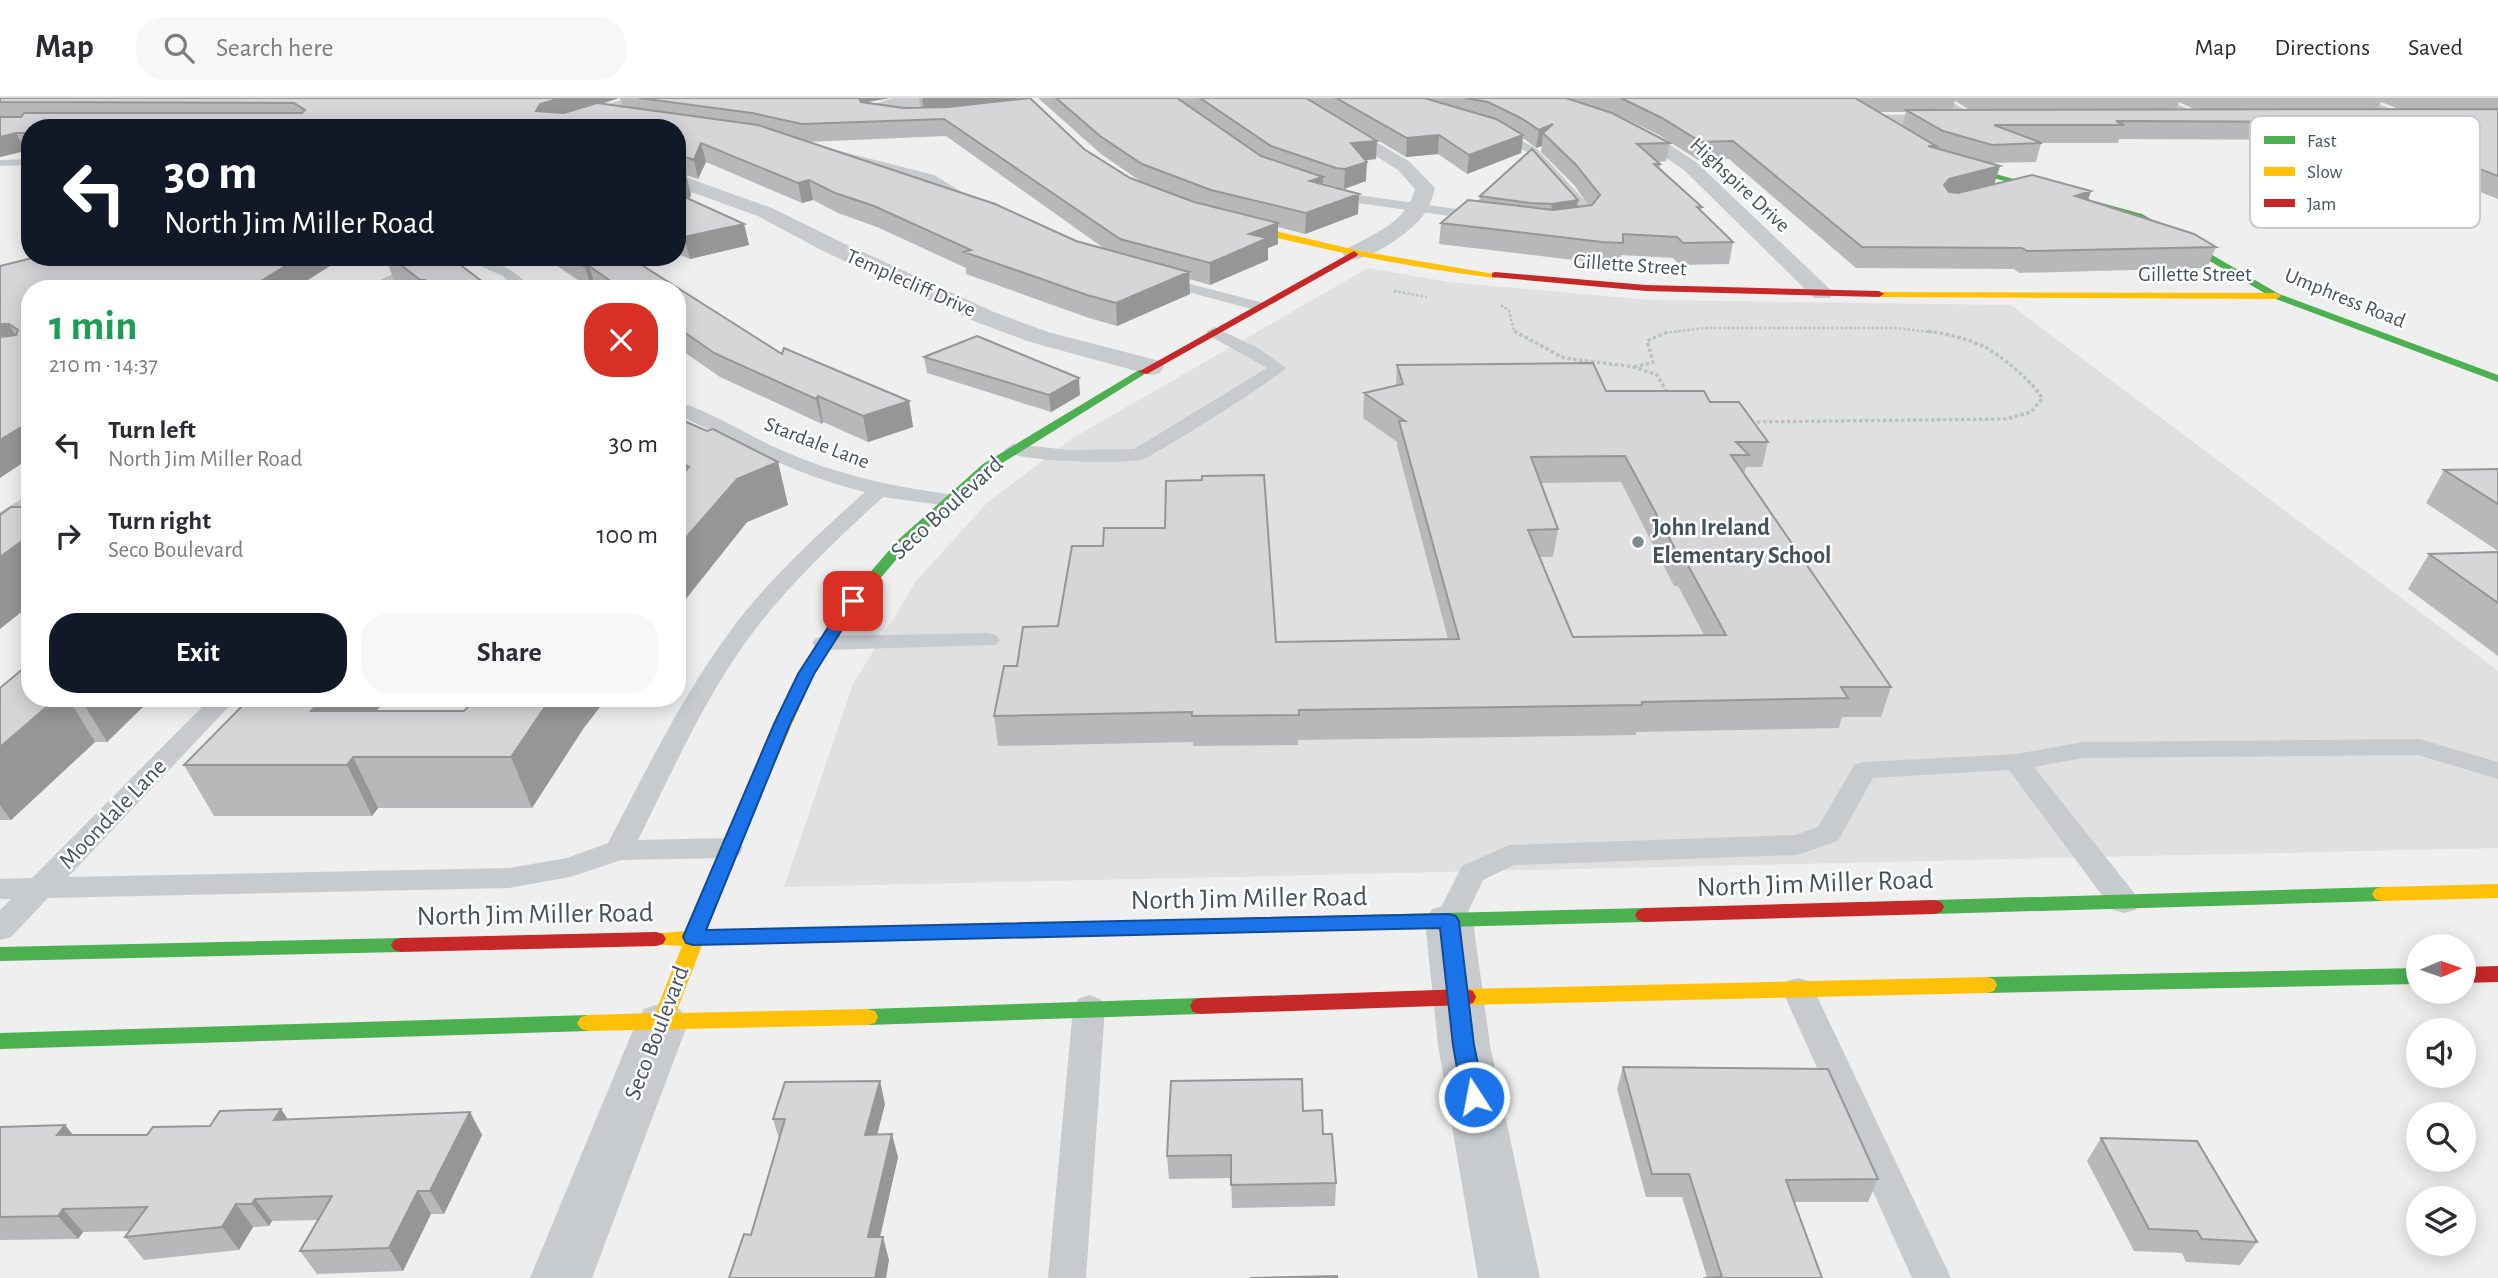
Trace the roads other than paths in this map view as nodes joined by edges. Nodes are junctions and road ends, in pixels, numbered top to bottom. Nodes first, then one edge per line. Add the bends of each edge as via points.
1 (643, 98) edge
2 (1318, 98) edge
3 (1537, 98) edge
4 (1938, 98) edge
5 (2157, 98) edge
6 (2355, 98) edge
7 (1293, 99) edge
8 (596, 114) junction
9 (1866, 116) joint
10 (2407, 116) edge
11 (623, 117) edge
12 (580, 119) edge
13 (2165, 119) edge
14 (2210, 119) joint
15 (1982, 120) joint
16 (1477, 122) edge
17 (1894, 135) edge
18 (820, 149) edge
19 (1931, 156) edge
20 (21, 162) edge
21 (0, 163) edge
22 (686, 183) edge
23 (2027, 185) junction
24 (1311, 186) edge
25 (1989, 195) edge
26 (1419, 208) junction
27 (984, 209) edge
28 (1209, 218) edge
29 (1501, 219) edge
30 (1560, 224) edge
31 (1354, 254) junction
32 (419, 266) edge
33 (490, 266) edge
34 (1143, 275) edge
35 (389, 280) edge
36 (515, 280) edge
37 (1822, 293) junction
38 (2276, 296) junction
39 (1259, 306) junction
40 (1214, 332) junction
41 (1151, 367) junction
42 (2498, 379) edge
43 (686, 411) edge
44 (1013, 450) junction
45 (879, 490) junction
46 (948, 500) junction
47 (21, 506) edge
48 (0, 521) edge
49 (988, 640) dead end
50 (824, 643) junction
51 (216, 707) edge
52 (2016, 762) junction
53 (2498, 771) edge
54 (729, 848) junction
55 (619, 850) junction
56 (41, 888) junction
57 (0, 889) edge
58 (2498, 891) edge
59 (2124, 902) junction
60 (1449, 921) junction
61 (0, 929) edge
62 (693, 937) junction
63 (0, 954) edge
64 (2498, 974) edge
65 (2476, 975) edge
66 (2406, 976) edge
67 (1798, 990) junction
68 (1458, 997) junction
69 (1089, 1008) junction
70 (662, 1023) junction
71 (0, 1041) edge
72 (561, 1278) edge
73 (1067, 1278) edge
74 (1509, 1278) edge
75 (1932, 1278) edge

1 - 8 street
2 - 7 street
3 - 37 street, Highspire Drive via 1594,113 1670,152
4 - 15 lane
5 - 14 lane
6 - 10 lane
7 - 26 street via 1417,176 1425,188
8 - 11 lane
8 - 12 street
9 - 15 street
9 - 17 street
13 - 14 street
16 - 30 lane via 1533,151 1588,215 1584,220
18 - 27 lane via 930,178
19 - 23 street, Umphress Road
20 - 21 lane
22 - 41 street, Templecliff Drive via 765,212 985,317 1039,337
23 - 25 street
23 - 38 street, Umphress Road via 2138,216
24 - 26 lane via 1350,198
26 - 29 lane
26 - 31 street, Seco Boulevard via 1405,223
28 - 31 street, Gillette Street
31 - 37 street, Gillette Street via 1455,271 1587,284
31 - 39 street, Seco Boulevard
32 - 35 lane
33 - 36 lane
34 - 39 lane
37 - 38 street, Gillette Street
38 - 42 street, Umphress Road
39 - 40 street, Seco Boulevard
40 - 41 street, Seco Boulevard
40 - 44 lane via 1278,368 1138,455 1070,456
41 - 44 street, Seco Boulevard
43 - 45 lane, Stardale Lane via 776,455
44 - 46 street, Seco Boulevard
45 - 46 lane, Stardale Lane
45 - 55 lane via 813,548 723,657
46 - 50 street, Seco Boulevard via 903,543
47 - 48 lane
49 - 50 lane
50 - 54 street, Seco Boulevard via 782,724
51 - 56 lane, Moondale Lane
52 - 53 lane via 2083,750 2419,747
52 - 59 lane
52 - 60 lane via 1864,770 1828,834 1797,845 1509,855 1472,873
54 - 55 lane
54 - 62 street, Seco Boulevard
55 - 56 lane via 570,867 509,878
56 - 57 lane
56 - 61 lane, Moondale Lane
58 - 59 street, North Jim Miller Road
59 - 60 street, North Jim Miller Road
60 - 62 street, North Jim Miller Road
60 - 68 street
62 - 63 street, North Jim Miller Road
62 - 70 street, Seco Boulevard
64 - 65 street
66 - 67 street
67 - 68 street
67 - 75 lane
68 - 69 street
68 - 74 street
69 - 70 street
69 - 73 lane
70 - 71 street
70 - 72 street, Seco Boulevard

